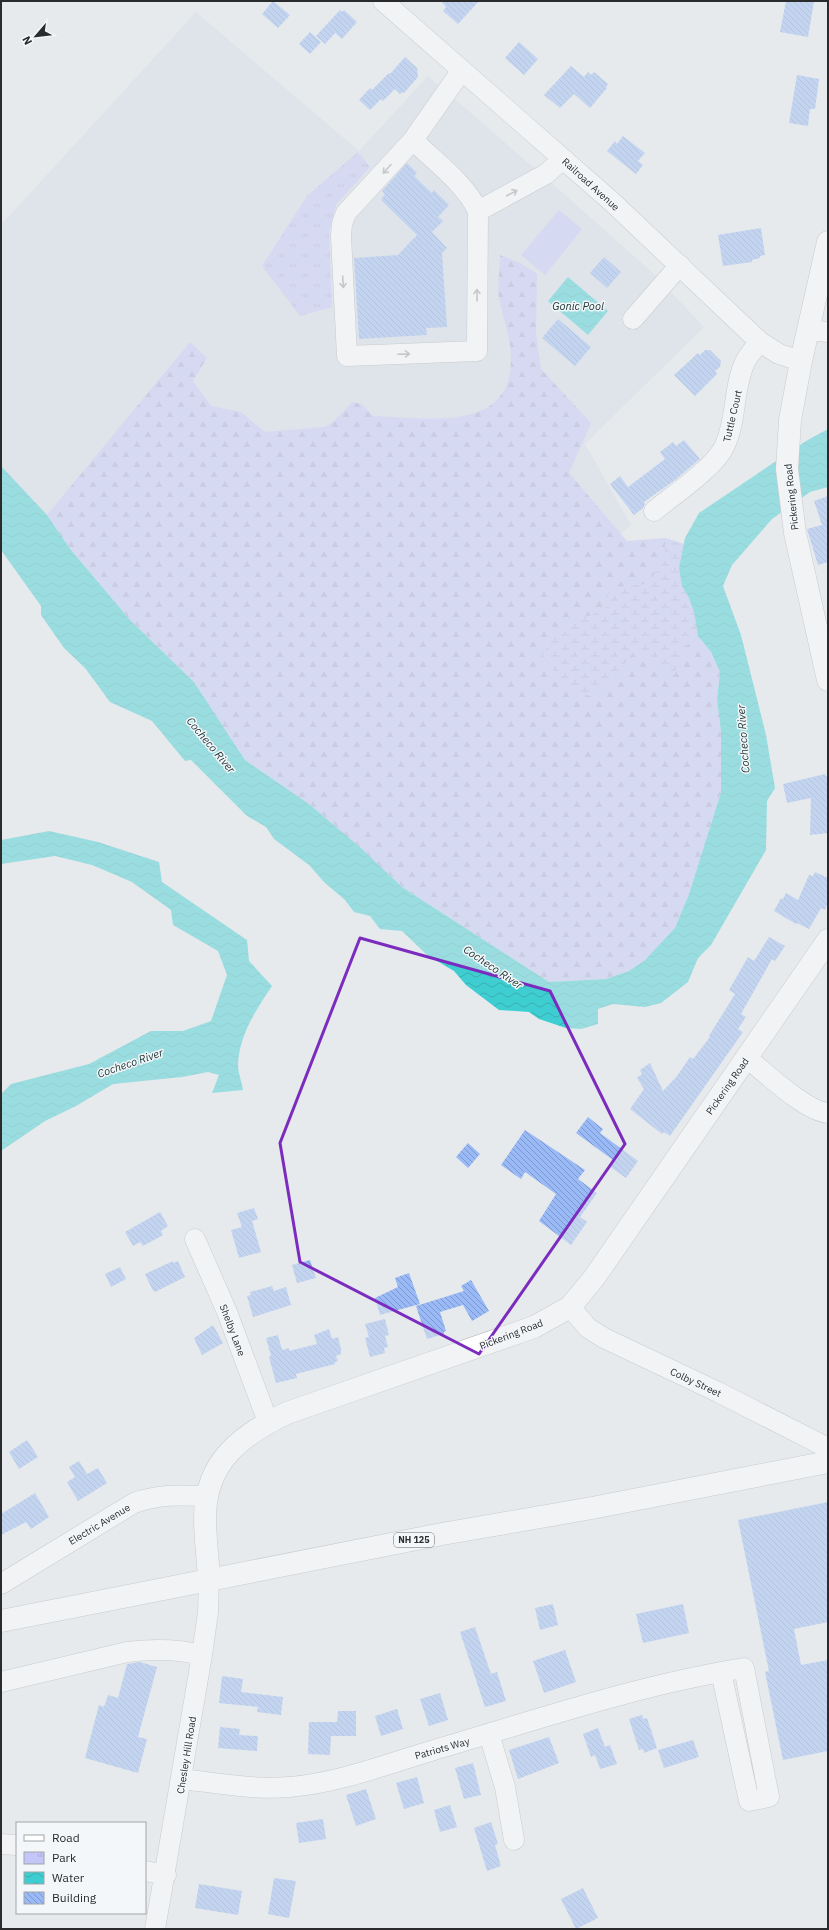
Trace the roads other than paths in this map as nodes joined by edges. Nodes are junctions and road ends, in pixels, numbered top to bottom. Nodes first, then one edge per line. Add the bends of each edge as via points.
1 (383, 1) edge
2 (462, 70) junction
3 (413, 140) junction
4 (563, 158) junction
5 (478, 211) junction
6 (828, 242) edge
7 (680, 265) junction
8 (633, 319) dead end
9 (818, 331) edge
10 (760, 342) junction
11 (801, 361) junction
12 (654, 511) dead end
13 (821, 619) edge
14 (828, 680) edge
15 (828, 940) edge
16 (747, 1058) junction
17 (828, 1113) edge
18 (195, 1239) dead end
19 (570, 1307) junction
20 (268, 1422) junction
21 (828, 1448) edge
22 (828, 1462) edge
23 (207, 1496) junction
24 (209, 1579) junction
25 (1, 1584) edge
26 (1, 1621) edge
27 (202, 1655) junction
28 (721, 1672) junction
29 (1, 1682) edge
30 (489, 1734) junction
31 (182, 1779) junction
32 (514, 1840) dead end
33 (1, 1844) edge
34 (16, 1845) edge
35 (146, 1871) edge
36 (166, 1875) junction
37 (155, 1929) edge

1 - 2 street, Railroad Avenue
2 - 3 street
2 - 4 street, Railroad Avenue
3 - 5 street via 462,188
3 -> 5 street via 346,213 342,224 347,356 477,351
5 -> 4 street via 546,174
4 - 7 street, Railroad Avenue
6 - 9 main road, Pickering Road
7 - 8 street
7 - 10 street, Railroad Avenue
9 - 11 main road, Pickering Road
10 - 11 street, Railroad Avenue via 779,354
10 - 12 street, Tuttle Court via 745,361 725,446 705,469
11 - 13 main road, Pickering Road via 788,438 787,469 791,513
13 - 14 main road, Pickering Road
15 - 16 main road, Pickering Road
16 - 17 street via 814,1110
16 - 19 main road, Pickering Road via 594,1278
18 - 20 street, Shelby Lane via 222,1299
19 - 20 main road, Pickering Road via 534,1327 319,1400
19 - 21 street, Colby Street via 588,1328 604,1338
20 - 23 main road, Pickering Road via 243,1438 231,1450 210,1481
22 - 24 main road, NH 125
23 - 24 main road, Pickering Road via 205,1518
23 - 25 street, Electric Avenue via 151,1496 134,1503
24 - 26 main road, NH 125
24 - 27 street, Chesley Hill Road via 208,1612
27 - 29 street via 146,1650 127,1652
27 - 31 street, Chesley Hill Road
28 - 28 street, Patriots Way via 744,1668 769,1797 749,1801
28 - 30 street, Patriots Way via 597,1702
30 - 31 street, Patriots Way via 309,1784 272,1788
30 - 32 street via 505,1787
31 - 36 street, Chesley Hill Road
33 - 34 street
35 - 36 street
36 - 37 street, Chesley Hill Road

